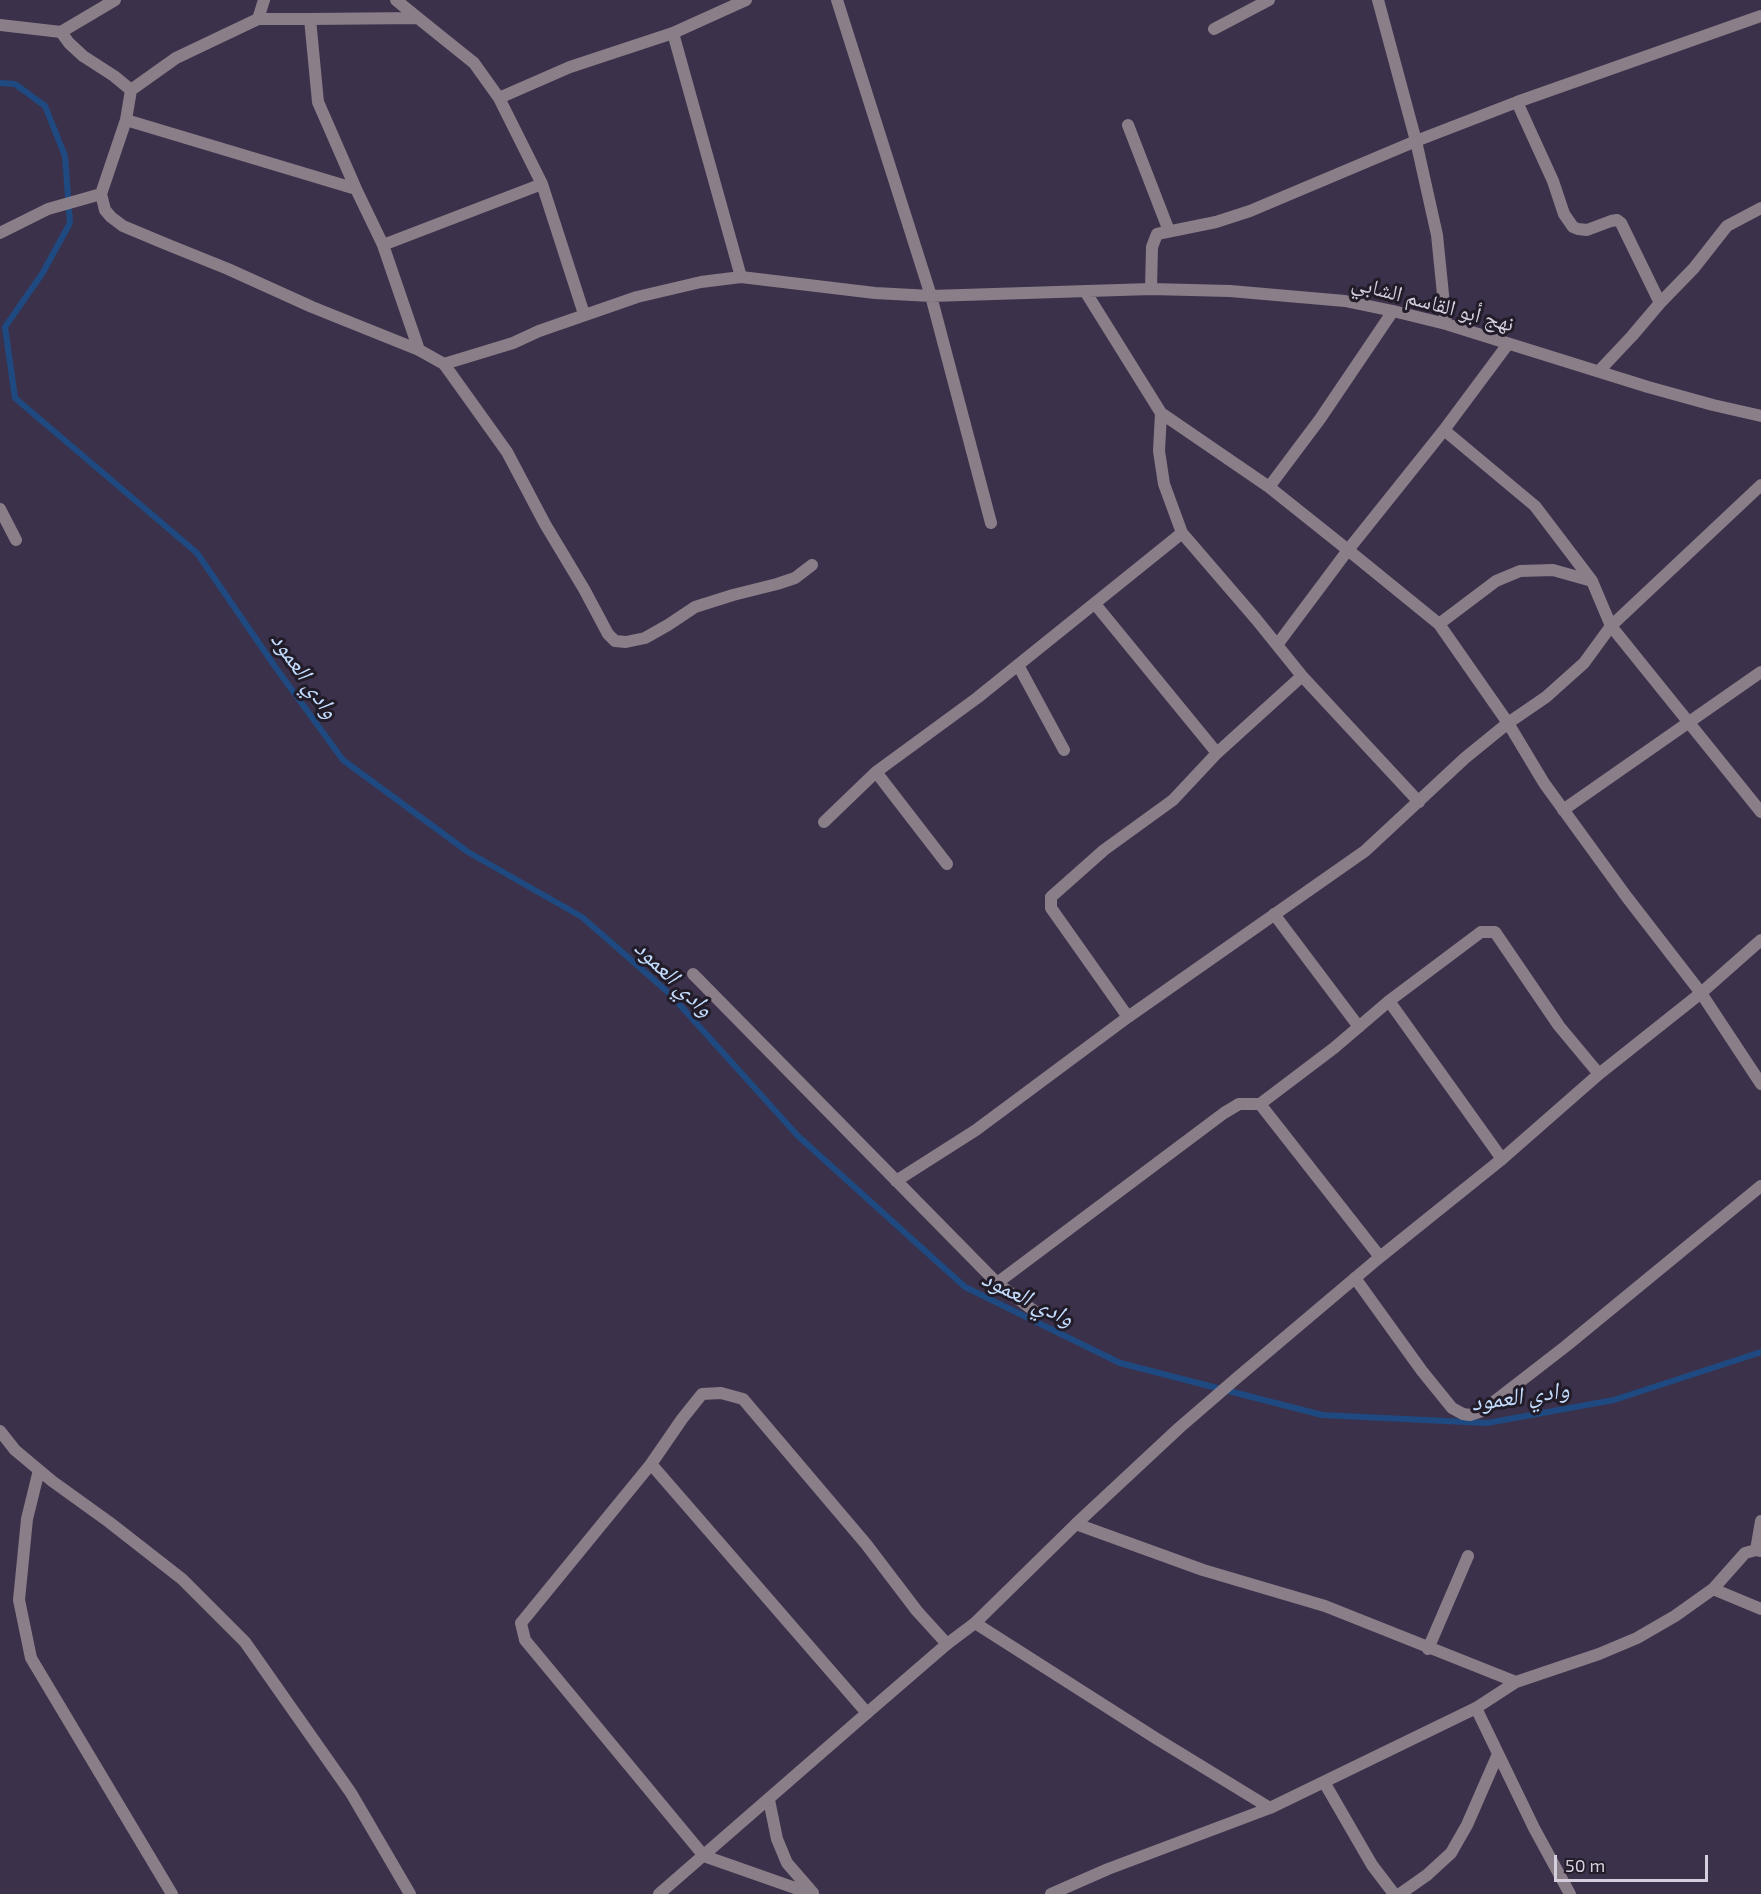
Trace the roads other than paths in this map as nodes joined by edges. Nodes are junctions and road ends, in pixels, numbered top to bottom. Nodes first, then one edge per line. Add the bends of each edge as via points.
1 (115, 0) edge
2 (264, 0) edge
3 (396, 0) edge
4 (746, 0) edge
5 (837, 0) edge
6 (1269, 0) edge
7 (1378, 0) edge
8 (1761, 16) edge
9 (418, 18) junction
10 (310, 19) junction
11 (258, 20) junction
12 (0, 25) edge
13 (1214, 29) dead end
14 (61, 32) junction
15 (673, 33) junction
16 (131, 90) junction
17 (499, 98) junction
18 (1517, 102) junction
19 (126, 120) junction
20 (1128, 125) dead end
21 (1416, 141) junction
22 (542, 183) junction
23 (356, 189) junction
24 (101, 194) junction
25 (1761, 208) edge
26 (1169, 231) junction
27 (0, 233) edge
28 (383, 246) junction
29 (741, 276) junction
30 (1152, 289) junction
31 (1084, 291) junction
32 (931, 296) junction
33 (1660, 303) junction
34 (1393, 311) junction
35 (584, 314) junction
36 (1446, 324) junction
37 (1508, 344) junction
38 (419, 350) junction
39 (444, 364) junction
40 (1599, 371) junction
41 (1161, 413) junction
42 (1761, 416) edge
43 (1444, 430) junction
44 (1761, 485) edge
45 (1269, 487) junction
46 (0, 508) edge
47 (991, 523) dead end
48 (1182, 533) junction
49 (16, 540) dead end
50 (1348, 550) junction
51 (812, 565) dead end
52 (1592, 581) junction
53 (1095, 604) junction
54 (1439, 624) junction
55 (1611, 626) junction
56 (1277, 645) junction
57 (1018, 665) junction
58 (1761, 672) edge
59 (1302, 676) junction
60 (1689, 722) junction
61 (1508, 723) junction
62 (1064, 750) dead end
63 (1217, 753) junction
64 (876, 772) junction
65 (1419, 802) junction
66 (1563, 810) junction
67 (1761, 813) edge
68 (824, 822) dead end
69 (947, 864) dead end
70 (1274, 914) junction
71 (1761, 940) edge
72 (693, 974) dead end
73 (1701, 993) junction
74 (1389, 1001) junction
75 (1128, 1017) junction
76 (1359, 1027) junction
77 (1599, 1074) junction
78 (1761, 1084) edge
79 (1260, 1104) junction
80 (1502, 1159) junction
81 (896, 1181) junction
82 (1761, 1186) edge
83 (1380, 1257) junction
84 (1355, 1278) junction
85 (997, 1283) junction
86 (1037, 1313) dead end
87 (0, 1431) edge
88 (651, 1464) junction
89 (39, 1470) junction
90 (1761, 1521) edge
91 (1076, 1524) junction
92 (1758, 1550) edge
93 (1468, 1556) dead end
94 (1713, 1589) junction
95 (1761, 1609) edge
96 (975, 1623) junction
97 (947, 1644) junction
98 (1428, 1648) junction
99 (1516, 1682) junction
100 (1476, 1708) junction
101 (867, 1713) junction
102 (1498, 1754) junction
103 (1324, 1782) junction
104 (769, 1800) junction
105 (1270, 1808) junction
106 (704, 1856) junction
107 (172, 1894) edge
108 (410, 1894) edge
109 (659, 1894) edge
110 (813, 1894) edge
111 (1051, 1894) edge
112 (1394, 1894) edge
113 (1400, 1894) edge
114 (1570, 1894) edge

1 - 14 street
2 - 11 street
3 - 9 street
4 - 15 street
5 - 32 street
6 - 13 street
7 - 21 street
8 - 18 street
9 - 10 street
9 - 17 street via 474,63
10 - 11 street
10 - 23 street via 318,102
11 - 16 street via 176,58
12 - 14 street
14 - 16 street via 77,51
15 - 17 street via 570,67
15 - 29 street
16 - 19 street
17 - 22 street
18 - 21 street
18 - 33 street via 1564,214 1574,227 1587,230 1611,220 1621,223
19 - 23 street
19 - 24 street
20 - 26 street
21 - 26 street via 1250,211
21 - 36 street via 1437,235
22 - 28 street
22 - 35 street
23 - 28 street
24 - 27 street via 48,209
24 - 38 street via 105,210 123,226
25 - 33 street via 1727,226
26 - 30 street via 1154,237
28 - 38 street
29 - 32 street, نهج أبو القاسم الشابي
29 - 35 street, نهج أبو القاسم الشابي via 669,289
30 - 31 street, نهج أبو القاسم الشابي
30 - 34 street, نهج أبو القاسم الشابي via 1297,296
31 - 32 street, نهج أبو القاسم الشابي
31 - 41 street
32 - 47 street
33 - 40 street
34 - 36 street, نهج أبو القاسم الشابي
34 - 45 street
35 - 39 street, نهج أبو القاسم الشابي via 513,343
36 - 37 street, نهج أبو القاسم الشابي
37 - 40 street, نهج أبو القاسم الشابي
37 - 43 street
38 - 39 street
39 - 51 street via 507,452 615,641 645,638 695,608 795,578
40 - 42 street, نهج أبو القاسم الشابي
41 - 45 street
41 - 48 street via 1159,451 1164,484
43 - 50 street
43 - 52 street via 1535,506
44 - 55 street
45 - 50 street
46 - 49 street
48 - 53 street
48 - 56 street
50 - 54 street
50 - 56 street
52 - 54 street via 1554,570 1520,571 1496,581
52 - 55 street
53 - 57 street
53 - 63 street
54 - 61 street
55 - 60 street
55 - 61 street via 1584,663 1546,697
56 - 59 street
57 - 62 street
57 - 64 street
58 - 60 street
59 - 63 street
59 - 65 street
60 - 66 street
60 - 67 street
61 - 65 street via 1464,758
61 - 66 street
63 - 75 street via 1173,800 1104,850 1052,897 1051,908
64 - 68 street
64 - 69 street
65 - 70 street via 1365,851
66 - 73 street
70 - 75 street
70 - 76 street
71 - 73 street
72 - 81 street
73 - 77 street
73 - 78 street
74 - 76 street
74 - 77 street via 1482,932 1496,932 1559,1026
74 - 80 street
75 - 81 street via 976,1130
76 - 79 street
77 - 80 street
79 - 83 street
79 - 85 street via 1239,1104 1224,1113
80 - 83 street
81 - 85 street
82 - 84 street via 1566,1346 1482,1411 1470,1415 1452,1408
83 - 84 street
84 - 91 street via 1179,1428
85 - 86 street
87 - 89 street
88 - 97 street via 702,1394 721,1393 743,1399
88 - 101 street
88 - 106 street via 521,1623 525,1640
89 - 107 street via 27,1519 20,1600 31,1658
89 - 108 street via 182,1580 245,1641 351,1792
90 - 92 street
91 - 96 street
91 - 98 street via 1203,1570 1325,1606
92 - 94 street via 1745,1553
93 - 98 street
94 - 95 street
94 - 99 street via 1637,1638
96 - 97 street
96 - 105 street
97 - 101 street
98 - 99 street
99 - 100 street
100 - 102 street
100 - 103 street
101 - 104 street
102 - 113 street via 1451,1853
102 - 114 street
103 - 105 street
103 - 112 street via 1372,1865
104 - 106 street
104 - 110 street via 777,1839 787,1863
105 - 111 street
106 - 109 street
106 - 110 street

